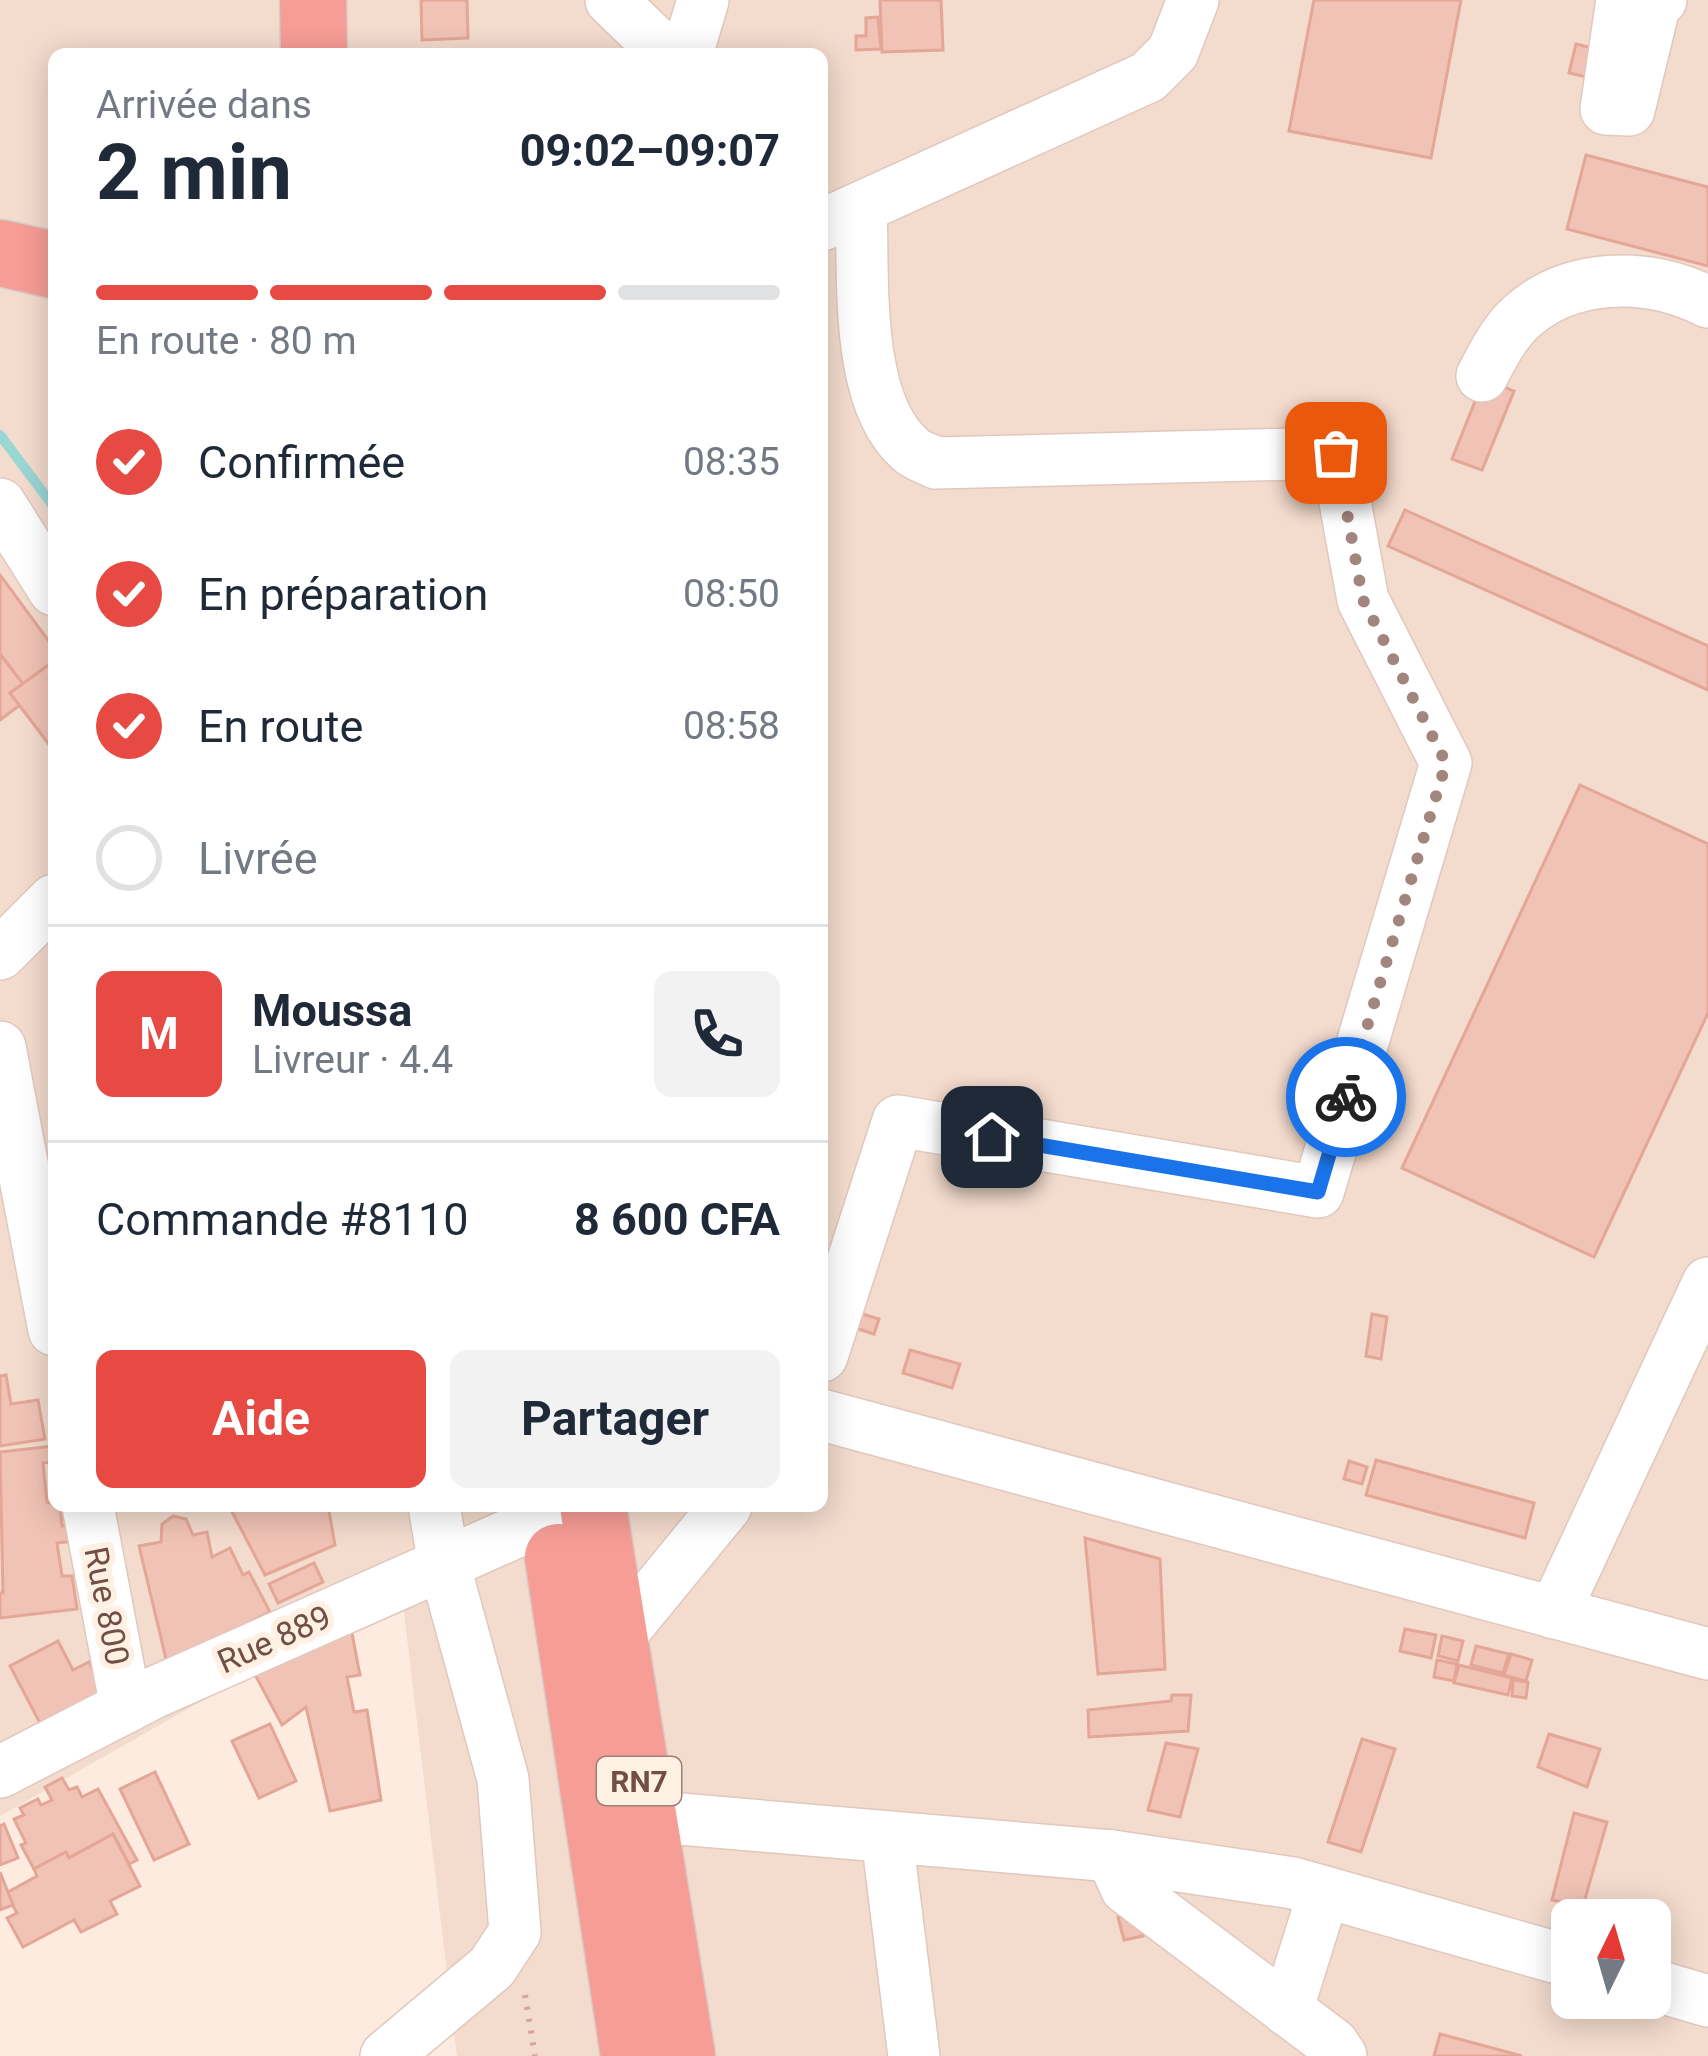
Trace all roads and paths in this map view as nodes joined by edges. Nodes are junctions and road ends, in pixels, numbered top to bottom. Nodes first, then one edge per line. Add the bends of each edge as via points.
1 (313, 0) edge
2 (611, 0) edge
3 (703, 0) edge
4 (1192, 0) edge
5 (1622, 0) edge
6 (1661, 0) edge
7 (314, 48) edge
8 (661, 48) edge
9 (689, 48) edge
10 (842, 217) edge
11 (0, 253) edge
12 (48, 265) edge
13 (1708, 302) edge
14 (1482, 376) dead end
15 (0, 504) edge
16 (48, 580) edge
17 (48, 906) edge
18 (0, 955) edge
19 (0, 1048) edge
20 (1708, 1282) edge
21 (48, 1299) edge
22 (828, 1337) edge
23 (828, 1417) edge
24 (89, 1512) edge
25 (435, 1512) edge
26 (558, 1512) edge
27 (565, 1512) edge
28 (566, 1512) edge
29 (721, 1512) edge
30 (444, 1564) junction
31 (1554, 1612) junction
32 (617, 1639) junction
33 (1708, 1654) edge
34 (126, 1707) junction
35 (0, 1772) edge
36 (645, 1816) junction
37 (887, 1837) junction
38 (1112, 1856) junction
39 (1324, 1892) junction
40 (1551, 1956) edge
41 (1671, 1990) edge
42 (1708, 2001) edge
43 (1287, 2009) junction
44 (386, 2056) edge
45 (634, 2056) edge
46 (682, 2056) edge
47 (914, 2056) edge
48 (1341, 2056) edge

1 - 7 highway
2 - 8 street
3 - 9 street
4 - 10 street via 1173,52 1148,77
5 - 6 street via 1606,109 1629,110
10 - 22 street via 875,394 912,452 936,463 1336,453 1363,600 1446,763 1318,1192 898,1121
11 - 12 highway
13 - 14 street via 1600,280 1558,292 1518,320
15 - 16 street
17 - 18 street
19 - 21 street
20 - 31 street
23 - 31 street
24 - 34 street, Rue 800
25 - 30 street
26 - 30 street, Rue 889
27 - 45 highway, RN7
28 - 32 highway, RN7
29 - 32 street
30 - 34 street, Rue 889
30 - 44 street via 503,1779 515,1932 492,1966
31 - 33 street
32 - 36 highway, RN7
34 - 35 street, Rue 889
36 - 37 street
36 - 46 highway, RN7
37 - 38 street
37 - 47 street
38 - 39 street
38 - 43 street via 1126,1888
39 - 40 street
39 - 43 street
41 - 42 street
43 - 48 street

